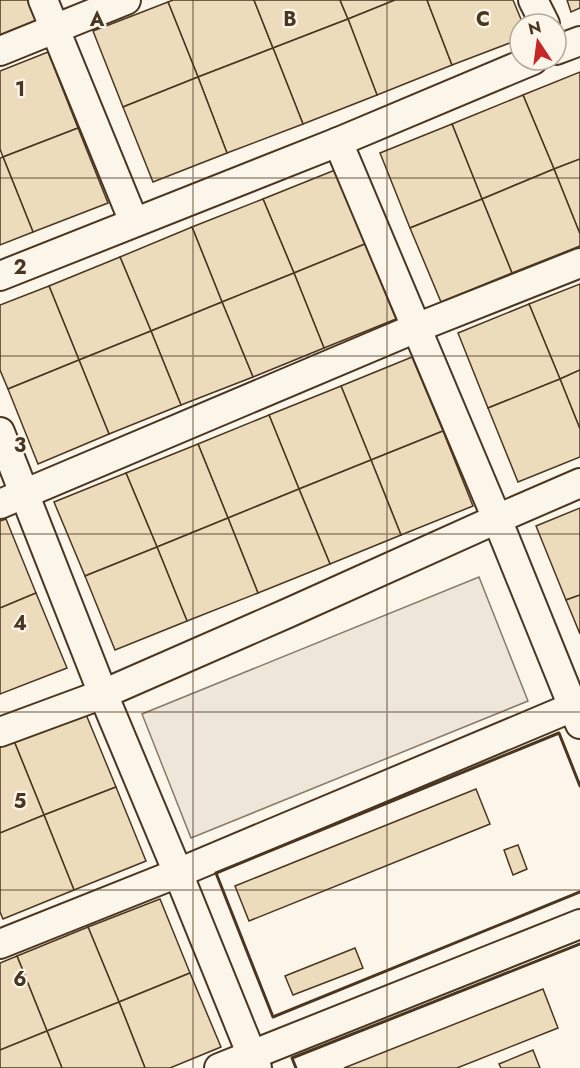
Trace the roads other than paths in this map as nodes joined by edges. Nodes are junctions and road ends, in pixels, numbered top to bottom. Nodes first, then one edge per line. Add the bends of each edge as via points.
1 (43, 0) edge
2 (126, 0) edge
3 (55, 29) junction
4 (0, 51) edge
5 (508, 70) edge
6 (338, 142) junction
7 (134, 222) junction
8 (580, 263) edge
9 (0, 276) edge
10 (416, 328) junction
11 (0, 432) edge
12 (580, 483) edge
13 (13, 499) edge
14 (497, 519) junction
15 (103, 694) junction
16 (578, 712) edge
17 (0, 732) edge
18 (178, 873) junction
19 (580, 924) edge
20 (0, 944) edge
21 (254, 1061) edge
22 (219, 1068) edge

1 - 3 street
2 - 3 street
3 - 4 street
3 - 7 street
5 - 6 street
6 - 7 street
6 - 10 street
7 - 9 street
8 - 10 street
10 - 13 street
10 - 14 street
11 - 13 street
12 - 14 street
13 - 15 street
14 - 15 street
14 - 16 street
15 - 17 street
15 - 18 street
16 - 18 street
18 - 20 street
18 - 21 street
19 - 21 street
21 - 22 street

